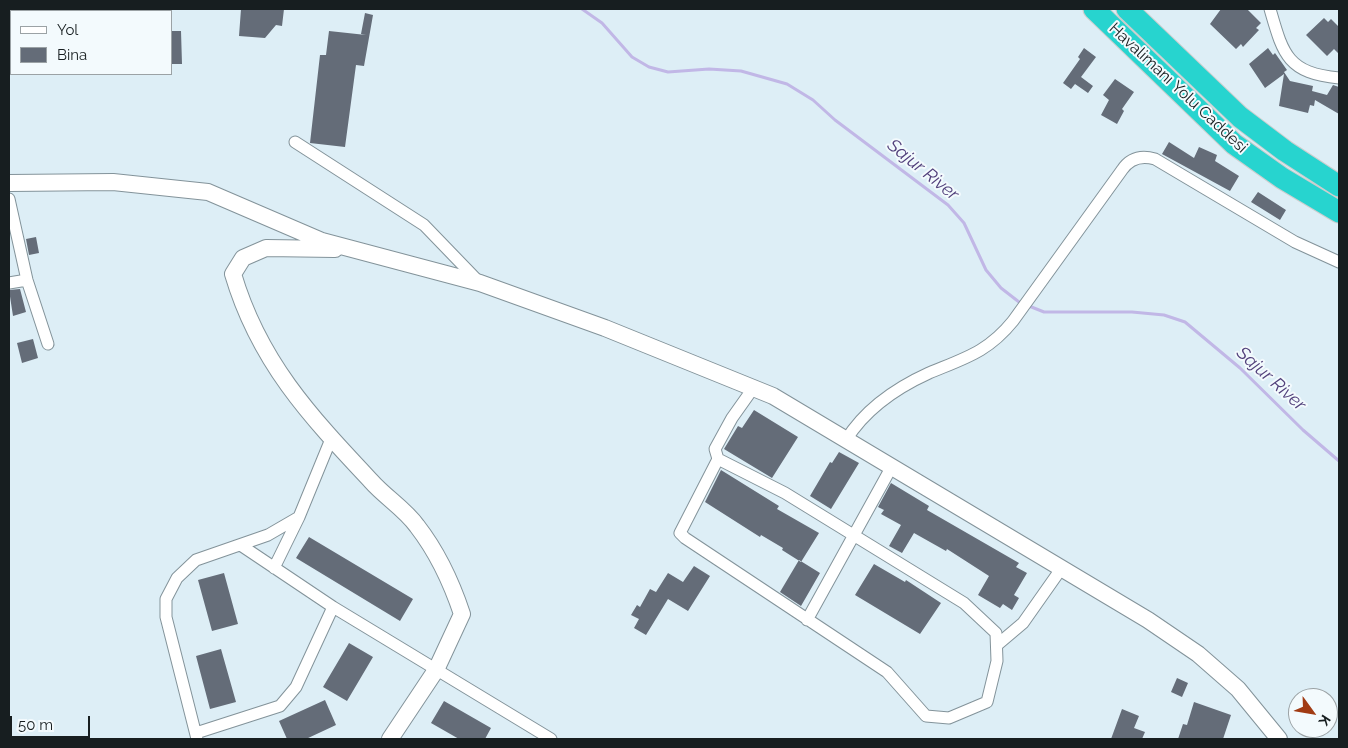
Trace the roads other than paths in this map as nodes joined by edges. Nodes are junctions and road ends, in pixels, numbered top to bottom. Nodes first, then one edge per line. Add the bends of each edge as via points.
1 (1094, 9) edge
2 (1127, 9) edge
3 (1270, 9) edge
4 (1339, 78) edge
5 (295, 142) dead end
6 (9, 183) edge
7 (1339, 186) edge
8 (9, 199) edge
9 (1339, 212) edge
10 (350, 248) junction
11 (1339, 262) edge
12 (27, 280) junction
13 (480, 282) junction
14 (9, 283) edge
15 (48, 344) dead end
16 (754, 387) junction
17 (332, 439) junction
18 (846, 440) junction
19 (718, 459) junction
20 (891, 468) junction
21 (299, 516) junction
22 (856, 536) junction
23 (242, 546) junction
24 (274, 568) junction
25 (1061, 569) junction
26 (333, 607) junction
27 (807, 620) junction
28 (996, 644) junction
29 (436, 670) junction
30 (196, 736) edge
31 (390, 739) edge
32 (551, 739) edge
33 (1279, 739) edge

1 - 9 highway, Havalimanı Yolu Caddesi via 1234,144
2 - 7 highway, Havalimanı Yolu Caddesi via 1240,117
3 - 4 street via 1284,52 1313,74
5 - 13 street via 424,225
6 - 10 street via 113,182 208,192 322,241
8 - 12 street
10 - 13 street
10 - 17 street via 266,248 243,258 234,274 248,315 280,375
11 - 18 street via 1295,242 1155,158 1134,159 1125,165 997,339 978,353 916,380 878,403
12 - 14 street
12 - 15 street
13 - 16 street
16 - 18 street
16 - 19 street via 732,418 716,449
17 - 21 street
17 - 29 street via 417,525 450,577 462,614
18 - 20 street
19 - 22 street via 785,493
19 - 27 street via 680,533
20 - 22 street
20 - 25 street
21 - 23 street
21 - 24 street
22 - 27 street
22 - 28 street via 964,603 996,633
23 - 24 street
23 - 30 street via 196,560 177,578 166,599 166,617
24 - 26 street
25 - 28 street via 1022,623
25 - 33 street via 1148,620 1198,654 1238,689
26 - 29 street
26 - 30 street via 296,687 280,706
27 - 28 street via 887,672 926,716 950,718 987,702 998,661
29 - 31 street
29 - 32 street

